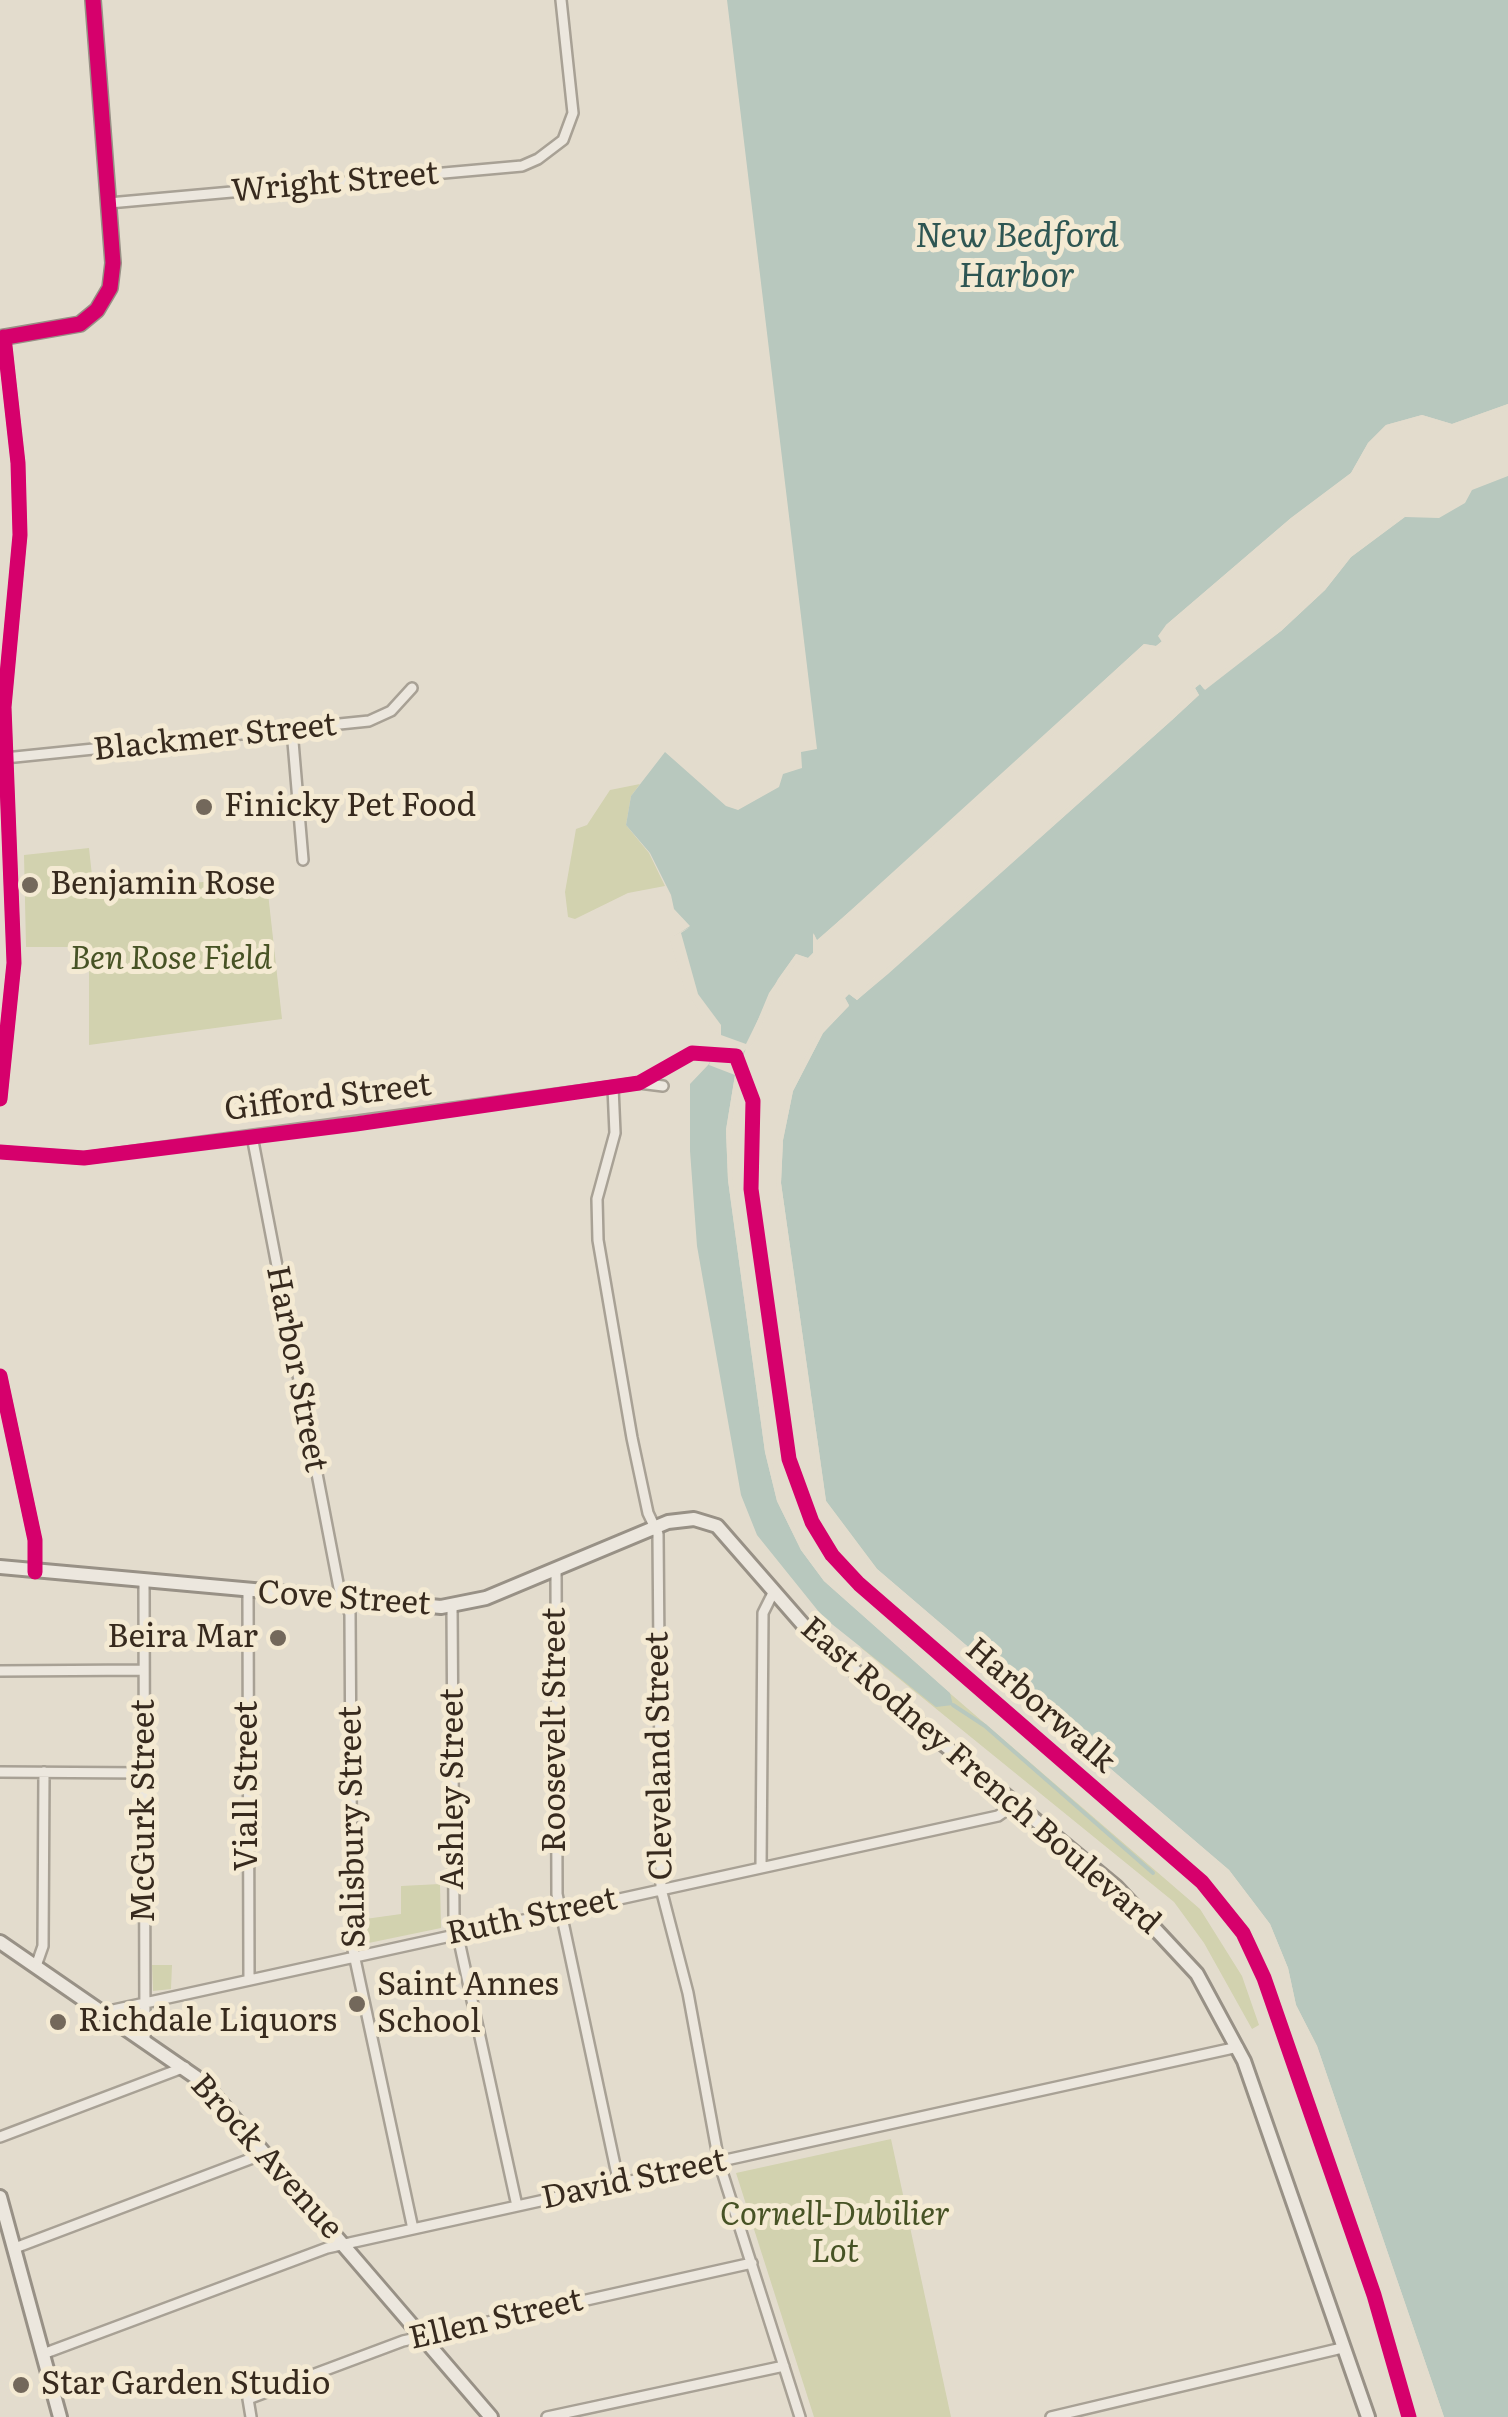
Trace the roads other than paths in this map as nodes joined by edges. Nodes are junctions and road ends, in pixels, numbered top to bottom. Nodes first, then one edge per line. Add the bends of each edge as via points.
1 (92, 0) edge
2 (561, 0) edge
3 (109, 203) junction
4 (2, 337) edge
5 (0, 616) edge
6 (13, 618) junction
7 (412, 688) dead end
8 (292, 730) junction
9 (5, 758) junction
10 (302, 860) dead end
11 (613, 1086) junction
12 (663, 1086) dead end
13 (0, 1098) edge
14 (252, 1136) junction
15 (0, 1152) edge
16 (0, 1376) edge
17 (657, 1526) junction
18 (728, 1536) joint
19 (0, 1567) edge
20 (556, 1569) junction
21 (35, 1572) junction
22 (144, 1582) junction
23 (774, 1591) junction
24 (248, 1592) junction
25 (345, 1601) junction
26 (452, 1606) junction
27 (144, 1670) junction
28 (0, 1671) edge
29 (0, 1772) edge
30 (44, 1772) junction
31 (145, 1772) junction
32 (1015, 1804) junction
33 (761, 1868) junction
34 (661, 1889) junction
35 (560, 1911) junction
36 (457, 1934) junction
37 (0, 1942) edge
38 (354, 1956) junction
39 (36, 1966) junction
40 (249, 1980) junction
41 (146, 2002) junction
42 (104, 2012) junction
43 (146, 2040) junction
44 (1238, 2046) junction
45 (186, 2067) junction
46 (0, 2136) edge
47 (266, 2153) junction
48 (719, 2162) junction
49 (620, 2184) junction
50 (0, 2196) edge
51 (516, 2206) junction
52 (414, 2229) junction
53 (344, 2244) junction
54 (14, 2248) junction
55 (752, 2263) junction
56 (423, 2336) junction
57 (1342, 2348) junction
58 (43, 2354) junction
59 (784, 2366) junction
60 (60, 2417) edge
61 (251, 2417) edge
62 (492, 2417) edge
63 (547, 2417) edge
64 (800, 2417) edge
65 (1052, 2417) edge
66 (1368, 2417) edge

1 - 3 main road
2 - 3 street, Wright Street via 574,98 568,132 522,166
3 - 4 main road via 112,280 92,315 65,329
4 - 6 street via 20,510
5 - 6 street
6 - 9 street
7 - 8 street, Blackmer Street via 391,711 369,721
8 - 9 street, Blackmer Street
8 - 10 street
9 - 13 street via 14,963
11 - 12 street, Gifford Street
11 - 14 street, Gifford Street
11 - 17 street, Cleveland Street via 614,1133 597,1198 598,1240 640,1476
14 - 15 street, Gifford Street via 84,1158
14 - 25 street, Harbor Street
16 - 21 street
17 - 18 main road, Cove Street via 699,1520
17 - 20 main road, Cove Street
17 - 34 street, Cleveland Street
18 - 23 main road, East Rodney French Boulevard
19 - 21 main road, Cove Street
20 - 26 main road, Cove Street
20 - 35 street, Roosevelt Street
21 - 22 main road, Cove Street
22 - 24 main road, Cove Street
22 - 27 street, McGurk Street
23 - 32 main road, East Rodney French Boulevard via 819,1642
23 - 33 street via 763,1612
24 - 25 main road, Cove Street
24 - 40 street, Viall Street
25 - 26 main road, Cove Street
25 - 38 street, Salisbury Street
26 - 36 street, Ashley Street
27 - 28 street
27 - 31 street, McGurk Street
29 - 30 street
30 - 31 street
30 - 39 street via 43,1946
31 - 41 street, McGurk Street
32 - 33 street, Ruth Street via 1001,1815
32 - 44 main road, East Rodney French Boulevard via 1164,1934 1197,1974
33 - 34 street, Ruth Street
34 - 35 street, Ruth Street
34 - 48 street, Cleveland Street
35 - 36 street, Ruth Street
35 - 49 street, Roosevelt Street
36 - 38 street, Ruth Street
36 - 51 street, Ashley Street
37 - 39 main road, Brock Avenue
38 - 40 street, Ruth Street
38 - 52 street, Salisbury Street
39 - 42 main road, Brock Avenue
40 - 41 street, Ruth Street
41 - 42 street, Ruth Street
41 - 43 street, McGurk Street
42 - 43 main road, Brock Avenue
43 - 45 main road, Brock Avenue
44 - 48 street, David Street
44 - 57 main road, East Rodney French Boulevard
45 - 46 street
45 - 47 main road, Brock Avenue
47 - 53 main road, Brock Avenue
47 - 54 street
48 - 49 street, David Street
48 - 55 street, Cleveland Street
49 - 51 street, David Street
50 - 54 main road
51 - 52 street, David Street
52 - 53 street, David Street
53 - 56 main road, Brock Avenue
53 - 58 street, David Street
54 - 58 main road
55 - 56 street, Ellen Street
55 - 59 street, Cleveland Street
56 - 61 street, Ellen Street via 248,2399
56 - 62 main road, Brock Avenue
57 - 65 street
57 - 66 main road, East Rodney French Boulevard
58 - 60 main road
59 - 63 street
59 - 64 street, Cleveland Street

